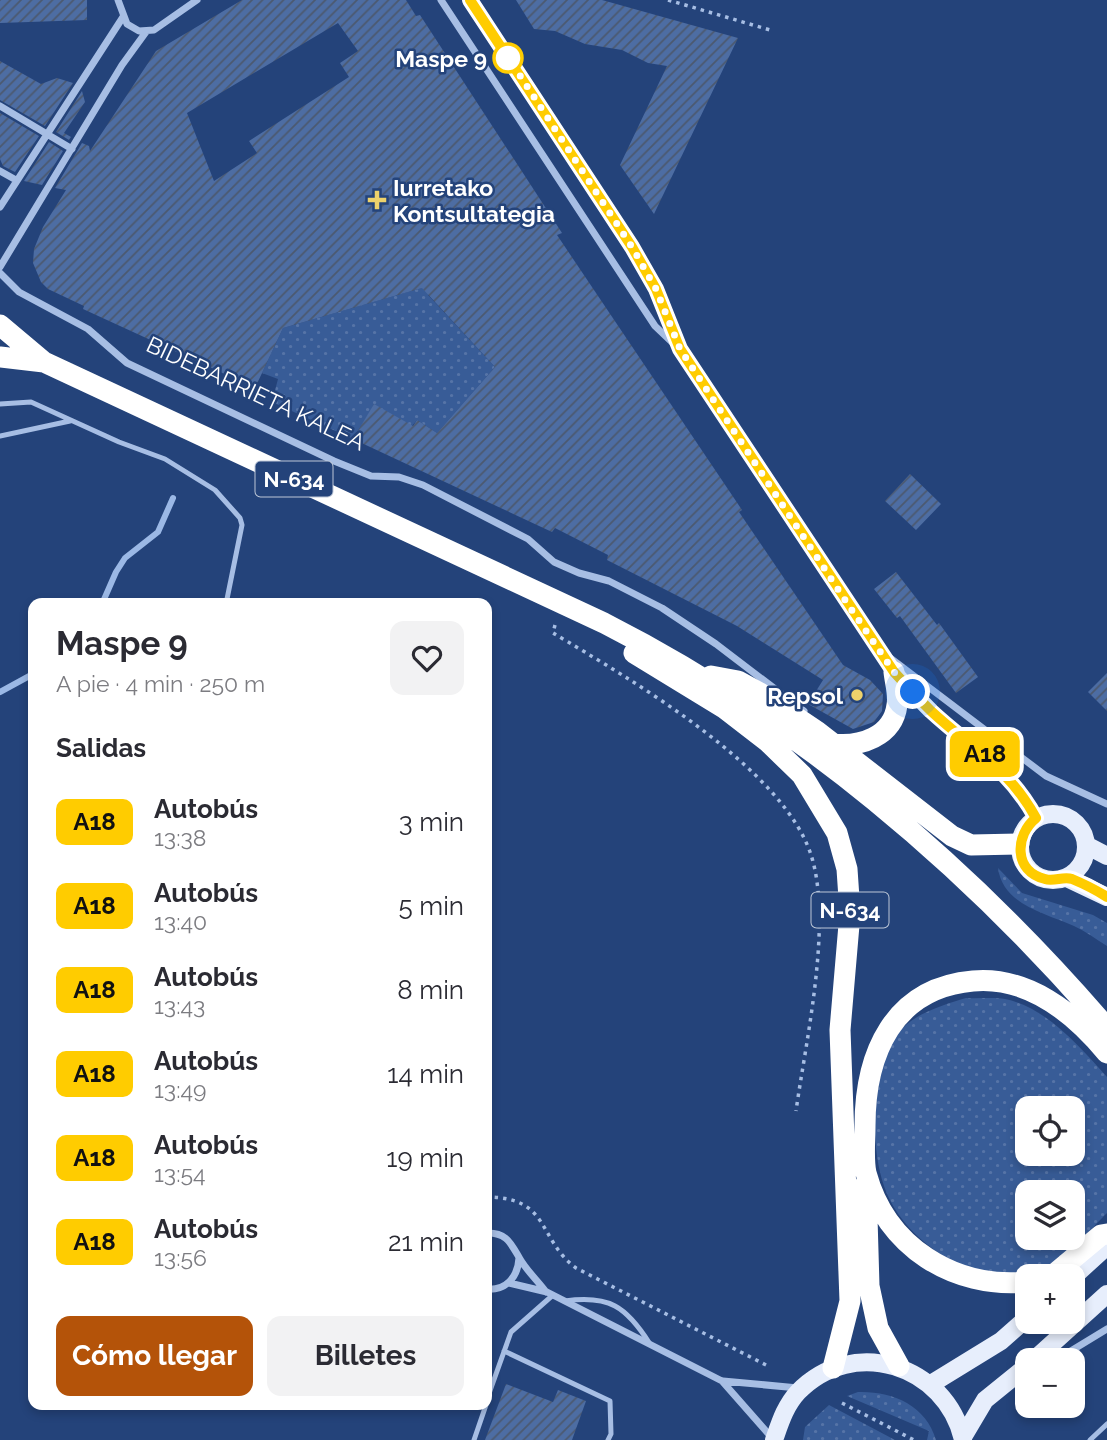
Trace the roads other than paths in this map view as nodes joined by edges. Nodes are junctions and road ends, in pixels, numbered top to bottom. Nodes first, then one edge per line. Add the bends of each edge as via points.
1 (118, 0) edge
2 (197, 0) edge
3 (441, 0) edge
4 (470, 0) edge
5 (123, 18) junction
6 (146, 32) junction
7 (0, 106) edge
8 (46, 133) junction
9 (72, 149) junction
10 (0, 171) edge
11 (16, 180) junction
12 (0, 207) edge
13 (0, 267) edge
14 (0, 273) edge
15 (0, 324) edge
16 (680, 349) junction
17 (0, 357) edge
18 (44, 362) junction
19 (0, 404) edge
20 (70, 421) junction
21 (0, 436) edge
22 (544, 595) junction
23 (227, 598) edge
24 (878, 648) junction
25 (894, 672) junction
26 (698, 674) junction
27 (825, 738) junction
28 (1107, 804) edge
29 (1036, 818) junction
30 (1020, 844) junction
31 (1086, 845) junction
32 (1107, 856) edge
33 (1067, 878) junction
34 (1107, 897) edge
35 (1107, 1028) edge
36 (1107, 1053) edge
37 (866, 1171) junction
38 (492, 1234) edge
39 (1107, 1234) edge
40 (1107, 1246) edge
41 (519, 1258) junction
42 (1067, 1264) edge
43 (1085, 1266) edge
44 (509, 1283) junction
45 (1015, 1283) edge
46 (492, 1289) edge
47 (550, 1294) junction
48 (1107, 1294) edge
49 (565, 1301) junction
50 (1015, 1329) edge
51 (1107, 1329) edge
52 (650, 1344) junction
53 (1047, 1348) edge
54 (1076, 1348) edge
55 (504, 1351) junction
56 (899, 1366) junction
57 (833, 1368) junction
58 (1015, 1376) edge
59 (722, 1381) junction
60 (931, 1384) junction
61 (492, 1386) edge
62 (803, 1388) junction
63 (484, 1410) edge
64 (1107, 1423) edge
65 (963, 1439) edge
66 (474, 1440) edge
67 (608, 1440) edge
68 (774, 1440) edge
69 (1090, 1440) edge

1 - 5 street
2 - 6 street
3 - 16 street via 655,326
4 - 16 street via 632,247 656,289
5 - 6 street via 132,29
5 - 8 street
6 - 9 street
7 - 8 street
8 - 9 street
8 - 11 street
9 - 13 street
10 - 11 street
11 - 12 street
14 - 27 street, BIDEBARRIETA KALEA via 19,292 88,329 127,363 334,461 371,476 399,477 423,485 528,539 554,562 609,581 662,608 790,699 813,718
15 - 18 highway
16 - 24 street
17 - 18 highway
18 - 22 highway, N-634
19 - 20 lane via 31,402
20 - 21 lane
20 - 23 lane via 165,459 215,490 240,518
22 - 26 highway, N-634
22 - 57 highway, N-634 via 724,708 768,742 802,775 837,833 847,869 850,913 840,1031 850,1301
24 - 25 street
24 - 28 street via 1046,776
25 - 27 highway via 897,706 881,734 863,743
25 - 29 street via 1019,788
26 - 27 highway via 738,681
26 - 35 highway, N-634 via 788,732 866,793 1065,979
27 - 30 highway via 952,836 971,845
29 - 30 main road
29 - 31 main road via 1055,814 1073,820
30 - 33 main road via 1030,871 1048,880
31 - 32 main road
31 - 33 main road via 1082,864
33 - 34 main road
36 - 37 highway via 1061,1008 1028,989 997,979 958,982 929,991 901,1013 878,1046 865,1109
37 - 45 highway via 875,1197 909,1248 938,1267 971,1279
37 - 56 highway via 869,1286 878,1328
38 - 41 street via 511,1241
39 - 42 highway
40 - 43 main road
41 - 44 street
41 - 47 street
44 - 46 street
44 - 47 street
47 - 49 street
47 - 55 lane via 510,1332
48 - 53 main road
49 - 52 street
49 - 52 lane via 595,1297 634,1318
50 - 60 main road
51 - 54 street
52 - 59 street
55 - 61 lane
55 - 67 lane via 610,1402
56 - 57 main road via 854,1362
56 - 60 main road
57 - 62 main road
58 - 65 main road via 985,1400
59 - 62 street
59 - 68 street
60 - 65 main road via 951,1408
62 - 68 main road via 784,1411
63 - 66 lane
64 - 69 lane

